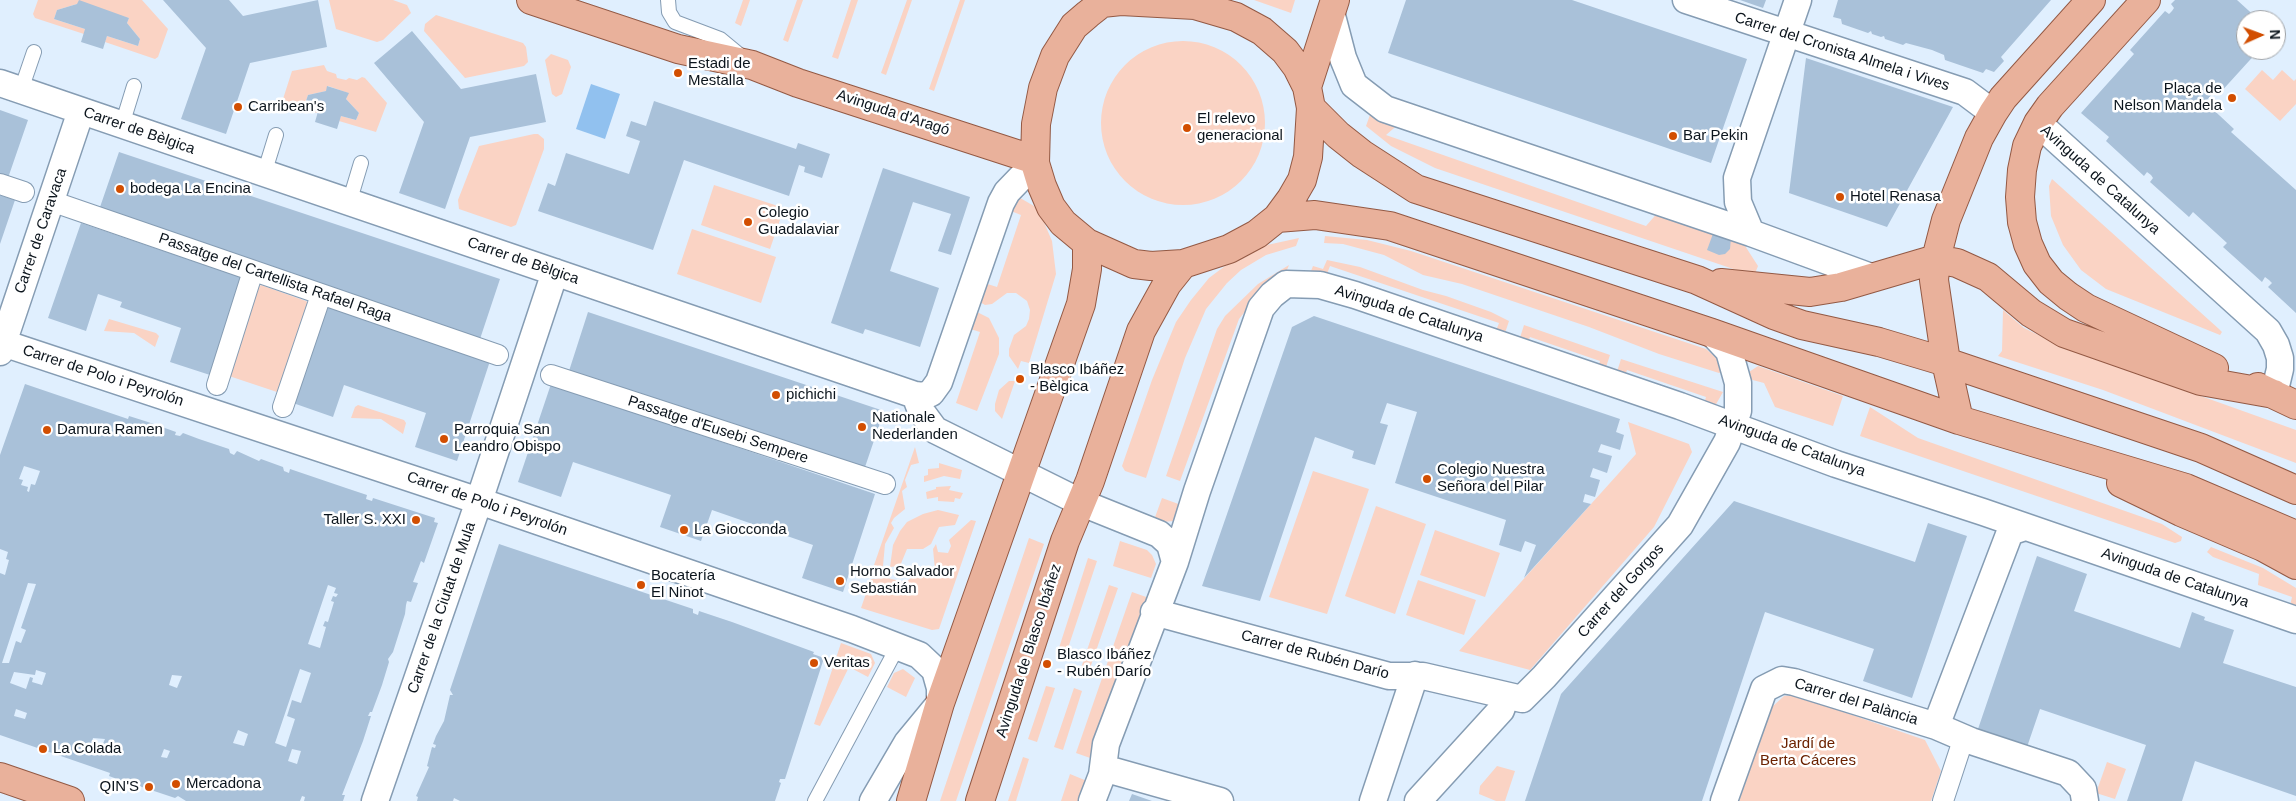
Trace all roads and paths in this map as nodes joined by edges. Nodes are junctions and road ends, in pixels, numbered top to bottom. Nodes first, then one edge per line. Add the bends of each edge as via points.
1 (531, 0) edge
2 (668, 0) edge
3 (1686, 0) edge
4 (1798, 0) edge
5 (2091, 0) edge
6 (2146, 0) edge
7 (1102, 2) edge
8 (1333, 6) edge
9 (1786, 34) junction
10 (34, 52) dead end
11 (752, 65) junction
12 (134, 86) dead end
13 (10, 87) edge
14 (1309, 98) junction
15 (81, 111) junction
16 (1993, 113) junction
17 (2038, 123) junction
18 (122, 125) junction
19 (276, 135) dead end
20 (1035, 161) junction
21 (361, 164) dead end
22 (264, 174) junction
23 (0, 184) edge
24 (24, 192) dead end
25 (51, 201) junction
26 (349, 203) junction
27 (1277, 218) junction
28 (1751, 233) junction
29 (1087, 243) junction
30 (1936, 259) junction
31 (1183, 264) junction
32 (253, 271) junction
33 (555, 272) junction
34 (1871, 276) junction
35 (1697, 280) junction
36 (322, 295) junction
37 (1712, 333) junction
38 (1, 346) edge
39 (498, 355) dead end
40 (1946, 362) junction
41 (551, 375) dead end
42 (217, 385) dead end
43 (915, 395) junction
44 (2285, 399) edge
45 (282, 407) dead end
46 (1959, 420) junction
47 (1734, 426) junction
48 (2052, 449) junction
49 (1021, 474) junction
50 (885, 484) dead end
51 (2296, 490) edge
52 (479, 501) junction
53 (1082, 503) junction
54 (2025, 527) junction
55 (2296, 535) edge
56 (1175, 562) junction
57 (2296, 565) edge
58 (1154, 612) junction
59 (2296, 620) edge
60 (898, 646) junction
61 (1415, 676) junction
62 (1506, 696) junction
63 (940, 703) junction
64 (1936, 726) junction
65 (1964, 738) junction
66 (1103, 768) junction
67 (0, 777) edge
68 (70, 801) edge
69 (375, 801) edge
70 (815, 801) edge
71 (873, 801) edge
72 (910, 801) edge
73 (980, 801) edge
74 (1092, 801) edge
75 (1220, 801) edge
76 (1373, 801) edge
77 (1418, 801) edge
78 (1724, 801) edge
79 (1943, 801) edge
80 (2085, 801) edge

1 - 11 main road, Avinguda d'Aragó via 678,49
2 - 11 lane, Avinguda d'Aragó via 669,12 675,22 720,39
3 - 9 street, Carrer del Cronista Almela i Vives
4 - 9 street
5 - 16 main road
6 - 17 main road
7 - 14 main road via 1195,5 1236,17 1262,31 1285,51 1297,67
7 - 20 main road via 1074,26 1055,56 1041,97
8 - 14 main road
8 - 28 street via 1343,58 1354,85 1384,109
9 - 16 street, Carrer del Cronista Almela i Vives via 1965,92
9 - 28 street via 1737,178 1738,202
10 - 13 lane
11 - 20 main road, Avinguda d'Aragó
12 - 18 lane
13 - 15 street, Carrer de Bèlgica
14 - 27 main road via 1308,157 1302,180
14 - 35 main road via 1338,135 1416,189
15 - 18 street, Carrer de Bèlgica
15 - 25 street, Carrer de Caravaca
16 - 30 main road via 1957,188
17 - 44 street, Avinguda de Catalunya via 2268,332 2280,358
17 - 44 main road, Avinguda de Catalunya via 2027,146 2022,170 2022,222 2037,264 2051,282 2086,308
18 - 22 street, Carrer de Bèlgica
19 - 22 lane
20 - 29 main road via 1051,207 1063,223
20 - 43 street via 1000,203 938,382 931,393
21 - 26 lane
22 - 26 street, Carrer de Bèlgica
23 - 24 street
25 - 32 street, Passatge del Cartellista Rafael Raga
25 - 38 street, Carrer de Caravaca
26 - 33 street, Carrer de Bèlgica
27 - 31 main road via 1257,234 1229,249
27 - 37 main road via 1315,214 1390,226
28 - 34 street
29 - 31 main road via 1134,264
29 - 49 main road via 1087,269 1081,304
30 - 34 main road
30 - 40 main road via 1936,300
30 - 44 main road via 1957,263 1980,273 2064,333 2202,380
31 - 53 main road, Avinguda de Blasco Ibáñez via 1167,284 1141,331
32 - 36 street, Passatge del Cartellista Rafael Raga
32 - 42 street
33 - 43 street, Carrer de Bèlgica
33 - 52 street, Carrer de la Ciutat de Mula
34 - 35 main road via 1840,287 1810,292
35 - 40 main road via 1802,325 1879,342
36 - 39 street, Passatge del Cartellista Rafael Raga
36 - 45 street
37 - 46 main road
37 - 47 street, Carrer del Gorgos via 1729,351 1735,368 1739,397
38 - 52 street, Carrer de Polo i Peyrolón
40 - 46 main road
40 - 51 main road via 2201,448
41 - 50 street, Passatge d'Eusebi Sempere
43 - 49 street via 921,412 935,430
46 - 48 main road
47 - 54 street, Avinguda de Catalunya
47 - 56 street, Avinguda de Catalunya via 1355,295 1320,285 1286,284 1261,308
47 - 62 street, Carrer del Gorgos via 1680,525 1522,699
48 - 55 main road via 2186,488
48 - 57 main road
49 - 53 street
49 - 63 main road
52 - 60 street, Carrer de Polo i Peyrolón
52 - 69 street, Carrer de la Ciutat de Mula
53 - 56 street via 1158,534 1170,544
53 - 73 main road, Avinguda de Blasco Ibáñez via 1065,541
54 - 59 street, Avinguda de Catalunya
54 - 64 street, Carrer del Palància via 2010,532
56 - 58 street
58 - 61 street, Carrer de Rubén Darío via 1389,676
58 - 66 street via 1106,744
60 - 63 street, Carrer de Polo i Peyrolón via 919,656 935,670
60 - 70 lane
61 - 62 street, Carrer de Rubén Darío
61 - 76 street
62 - 77 street via 1501,710
63 - 71 street via 907,743
63 - 72 main road
64 - 65 street
64 - 78 street, Carrer del Palància via 1782,680 1764,689
65 - 79 street
65 - 80 street via 2068,773 2083,789
66 - 74 street
66 - 75 street
67 - 68 main road

